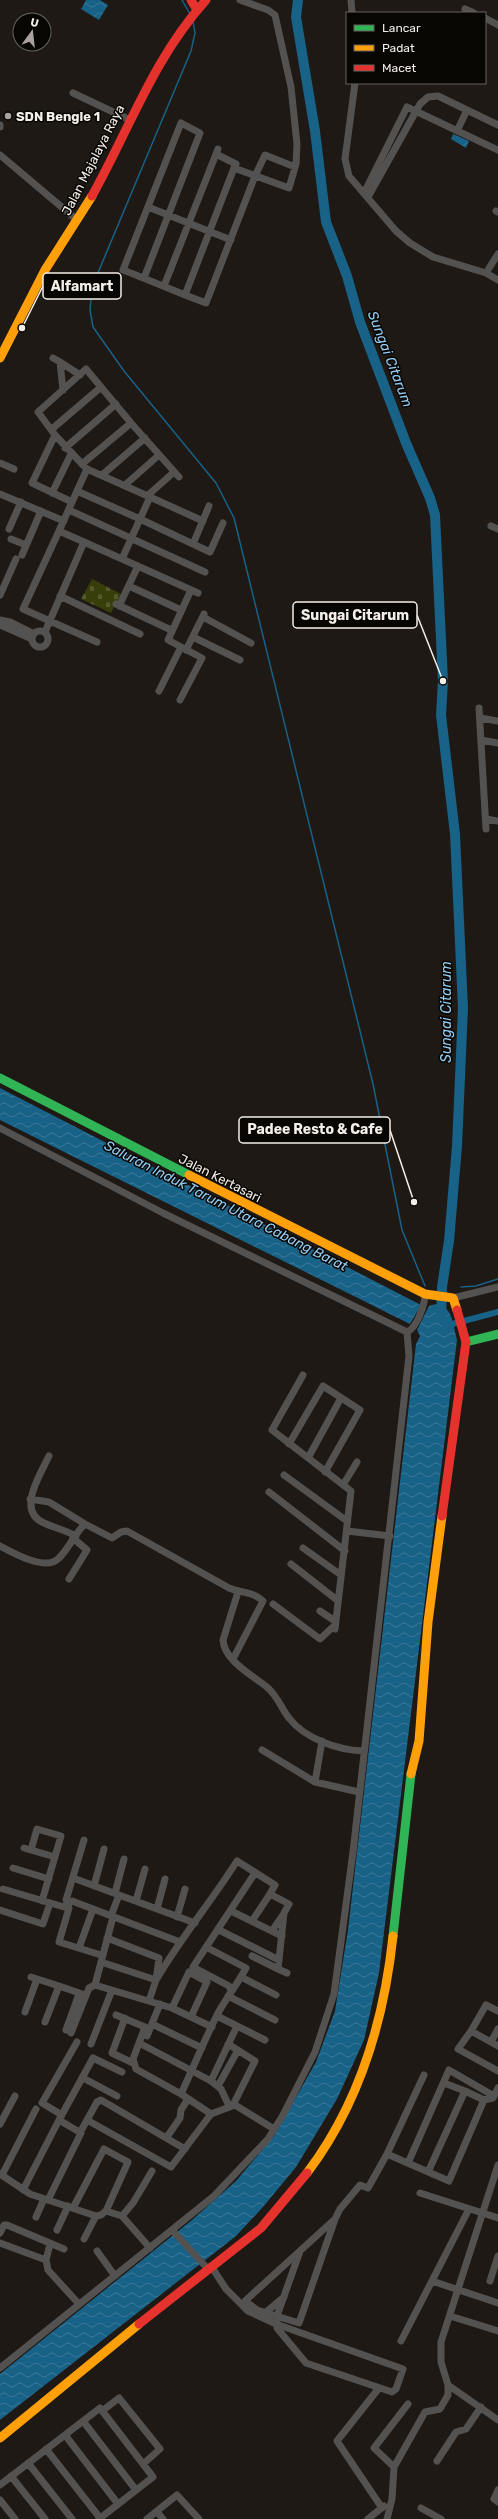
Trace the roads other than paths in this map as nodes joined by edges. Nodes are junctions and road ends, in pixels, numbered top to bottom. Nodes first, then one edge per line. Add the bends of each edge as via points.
1 (191, 0) edge
2 (206, 0) edge
3 (240, 0) edge
4 (351, 0) edge
5 (465, 9) dead end
6 (195, 11) junction
7 (352, 12) edge
8 (472, 12) edge
9 (486, 19) edge
10 (498, 25) edge
11 (355, 84) edge
12 (74, 93) dead end
13 (467, 110) junction
14 (416, 111) junction
15 (128, 119) junction
16 (498, 124) edge
17 (457, 130) junction
18 (498, 150) edge
19 (0, 155) edge
20 (295, 167) junction
21 (234, 168) junction
22 (255, 176) junction
23 (366, 195) junction
24 (148, 207) junction
25 (168, 215) junction
26 (77, 220) junction
27 (189, 223) junction
28 (210, 231) junction
29 (231, 240) junction
30 (498, 254) edge
31 (486, 274) junction
32 (144, 278) junction
33 (498, 280) edge
34 (164, 286) junction
35 (186, 295) junction
36 (0, 358) edge
37 (53, 358) dead end
38 (60, 362) junction
39 (80, 374) junction
40 (101, 387) junction
41 (63, 390) junction
42 (116, 404) junction
43 (131, 423) junction
44 (54, 432) junction
45 (145, 438) junction
46 (65, 448) junction
47 (71, 454) junction
48 (159, 455) junction
49 (0, 463) edge
50 (84, 467) junction
51 (14, 470) dead end
52 (102, 475) junction
53 (125, 485) junction
54 (77, 491) junction
55 (52, 493) junction
56 (0, 494) edge
57 (148, 497) junction
58 (21, 502) junction
59 (72, 502) junction
60 (209, 506) dead end
61 (69, 510) junction
62 (41, 511) junction
63 (140, 519) junction
64 (203, 520) junction
65 (64, 521) junction
66 (223, 523) dead end
67 (9, 530) dead end
68 (59, 531) junction
69 (132, 538) junction
70 (11, 539) dead end
71 (84, 542) junction
72 (193, 544) junction
73 (26, 545) junction
74 (122, 559) junction
75 (138, 566) junction
76 (205, 572) dead end
77 (129, 586) junction
78 (191, 590) junction
79 (198, 593) dead end
80 (0, 595) edge
81 (60, 596) junction
82 (181, 610) junction
83 (0, 620) edge
84 (50, 621) junction
85 (0, 625) edge
86 (171, 630) junction
87 (45, 632) junction
88 (140, 634) dead end
89 (33, 636) junction
90 (193, 637) junction
91 (97, 642) dead end
92 (251, 643) dead end
93 (184, 649) junction
94 (240, 660) dead end
95 (160, 691) dead end
96 (180, 700) dead end
97 (479, 708) dead end
98 (480, 718) junction
99 (498, 721) edge
100 (481, 740) junction
101 (498, 743) edge
102 (486, 819) junction
103 (498, 821) edge
104 (486, 829) dead end
105 (0, 1078) edge
106 (0, 1128) edge
107 (498, 1287) edge
108 (428, 1294) junction
109 (452, 1300) junction
110 (409, 1330) junction
111 (498, 1334) edge
112 (466, 1342) junction
113 (303, 1375) dead end
114 (341, 1398) junction
115 (289, 1444) junction
116 (49, 1456) dead end
117 (308, 1458) junction
118 (357, 1462) dead end
119 (325, 1472) junction
120 (284, 1475) dead end
121 (344, 1485) junction
122 (269, 1492) dead end
123 (30, 1499) junction
124 (347, 1521) junction
125 (85, 1524) junction
126 (347, 1531) junction
127 (390, 1536) junction
128 (75, 1537) junction
129 (0, 1546) edge
130 (303, 1548) dead end
131 (345, 1550) junction
132 (291, 1564) dead end
133 (341, 1575) junction
134 (69, 1579) dead end
135 (238, 1592) junction
136 (337, 1600) junction
137 (273, 1604) dead end
138 (320, 1611) dead end
139 (335, 1625) junction
140 (233, 1658) junction
141 (322, 1741) junction
142 (262, 1750) dead end
143 (363, 1751) junction
144 (315, 1782) junction
145 (359, 1792) junction
146 (84, 1840) dead end
147 (104, 1849) dead end
148 (55, 1857) junction
149 (124, 1859) dead end
150 (13, 1868) dead end
151 (145, 1869) dead end
152 (255, 1873) junction
153 (49, 1878) junction
154 (73, 1878) junction
155 (165, 1879) dead end
156 (94, 1886) junction
157 (3, 1889) dead end
158 (185, 1889) dead end
159 (117, 1894) junction
160 (270, 1894) junction
161 (136, 1901) junction
162 (46, 1902) junction
163 (67, 1904) junction
164 (93, 1909) junction
165 (157, 1909) junction
166 (0, 1910) edge
167 (232, 1911) junction
168 (284, 1913) junction
169 (112, 1916) junction
170 (177, 1917) junction
171 (252, 1921) junction
172 (195, 1923) junction
173 (220, 1930) junction
174 (272, 1931) junction
175 (282, 1936) junction
176 (107, 1938) junction
177 (180, 1942) junction
178 (206, 1947) junction
179 (79, 1948) junction
180 (256, 1948) junction
181 (252, 1956) junction
182 (101, 1959) junction
183 (279, 1960) junction
184 (246, 1968) junction
185 (191, 1969) junction
186 (278, 1969) junction
187 (287, 1973) dead end
188 (241, 1977) junction
189 (156, 1980) junction
190 (95, 1985) junction
191 (58, 1986) junction
192 (112, 1990) junction
193 (230, 1993) junction
194 (82, 1994) junction
195 (276, 1995) dead end
196 (149, 2001) junction
197 (160, 2004) junction
198 (172, 2008) junction
199 (498, 2011) edge
200 (25, 2012) dead end
201 (116, 2014) dead end
202 (217, 2016) junction
203 (191, 2017) junction
204 (125, 2018) junction
205 (275, 2020) dead end
206 (45, 2022) dead end
207 (149, 2026) junction
208 (237, 2026) junction
209 (212, 2027) junction
210 (498, 2029) edge
211 (68, 2031) dead end
212 (471, 2031) junction
213 (265, 2040) dead end
214 (77, 2042) dead end
215 (91, 2044) dead end
216 (228, 2044) junction
217 (495, 2044) edge
218 (143, 2045) junction
219 (202, 2048) junction
220 (238, 2050) junction
221 (134, 2064) junction
222 (192, 2070) junction
223 (498, 2071) edge
224 (122, 2072) dead end
225 (424, 2075) dead end
226 (83, 2078) junction
227 (211, 2081) junction
228 (444, 2083) junction
229 (218, 2086) junction
230 (498, 2088) edge
231 (465, 2091) junction
232 (181, 2094) junction
233 (15, 2096) dead end
234 (117, 2096) dead end
235 (494, 2096) junction
236 (188, 2099) junction
237 (484, 2100) junction
238 (231, 2105) junction
239 (36, 2109) dead end
240 (211, 2114) junction
241 (61, 2118) junction
242 (87, 2120) junction
243 (0, 2124) edge
244 (82, 2129) dead end
245 (274, 2129) junction
246 (167, 2137) junction
247 (185, 2149) junction
248 (387, 2154) junction
249 (408, 2163) junction
250 (498, 2165) edge
251 (152, 2171) dead end
252 (428, 2172) junction
253 (1, 2174) edge
254 (23, 2190) junction
255 (420, 2193) dead end
256 (46, 2200) junction
257 (71, 2207) junction
258 (469, 2209) junction
259 (106, 2211) junction
260 (482, 2213) junction
261 (96, 2216) junction
262 (122, 2216) junction
263 (36, 2217) dead end
264 (498, 2218) edge
265 (335, 2219) junction
266 (57, 2230) dead end
267 (172, 2230) junction
268 (0, 2233) edge
269 (84, 2239) dead end
270 (0, 2243) edge
271 (50, 2244) junction
272 (150, 2248) junction
273 (64, 2249) dead end
274 (97, 2251) dead end
275 (300, 2251) junction
276 (498, 2256) edge
277 (46, 2260) junction
278 (209, 2267) junction
279 (495, 2273) edge
280 (115, 2276) junction
281 (432, 2281) junction
282 (490, 2281) dead end
283 (458, 2290) junction
284 (284, 2296) junction
285 (78, 2303) junction
286 (498, 2303) edge
287 (265, 2313) junction
288 (277, 2316) junction
289 (450, 2316) junction
290 (276, 2324) junction
291 (498, 2331) edge
292 (401, 2341) dead end
293 (0, 2368) edge
294 (448, 2385) junction
295 (379, 2388) junction
296 (408, 2404) dead end
297 (481, 2408) junction
298 (102, 2411) junction
299 (498, 2420) edge
300 (82, 2421) junction
301 (65, 2435) junction
302 (0, 2438) edge
303 (46, 2449) junction
304 (437, 2461) dead end
305 (28, 2463) junction
306 (143, 2464) junction
307 (394, 2467) junction
308 (11, 2476) junction
309 (0, 2485) edge
310 (136, 2490) junction
311 (498, 2490) edge
312 (392, 2499) junction
313 (0, 2500) edge
314 (498, 2502) edge
315 (118, 2504) junction
316 (382, 2508) junction
317 (421, 2508) dead end
318 (157, 2512) junction
319 (100, 2518) edge
320 (15, 2519) edge
321 (45, 2519) edge
322 (72, 2519) edge
323 (147, 2519) edge
324 (163, 2519) edge
325 (199, 2519) edge
326 (368, 2519) edge
327 (387, 2519) edge
328 (441, 2519) edge

1 - 6 street
2 - 6 street, Jalan Majalaya Raya
3 - 20 street via 275,14 291,87 297,144
4 - 7 street
5 - 8 street
6 - 15 street, Jalan Majalaya Raya via 166,48
9 - 10 street
11 - 23 street via 345,164 349,176
12 - 15 street
13 - 14 street via 438,96 428,97
13 - 16 street
13 - 17 street
14 - 17 street
14 - 23 street
14 - 23 street via 407,106
15 - 26 street, Jalan Majalaya Raya via 105,171
17 - 18 street
19 - 26 street
20 - 22 street via 265,155
20 - 22 street via 290,188
21 - 22 street
21 - 27 street via 236,164 217,152
21 - 28 street
22 - 29 street
23 - 31 street via 400,237 433,257
24 - 25 street
24 - 25 street via 181,123 200,133
24 - 32 street via 123,270
25 - 27 street
25 - 32 street
26 - 36 street, Jalan Majalaya Raya via 38,282
27 - 28 street
27 - 34 street
28 - 29 street
28 - 35 street
29 - 35 street via 206,303
30 - 31 street
31 - 33 street
32 - 34 street
34 - 35 street
37 - 38 street
38 - 39 street
38 - 41 street
39 - 40 street via 86,369
39 - 41 street
40 - 42 street
40 - 44 street
41 - 44 street via 38,412
42 - 43 street
42 - 46 street
43 - 45 street
43 - 50 street
44 - 46 street
44 - 55 street via 32,483
45 - 48 street
45 - 52 street
46 - 47 street
47 - 50 street
47 - 55 street
48 - 53 street
48 - 57 street via 176,474
49 - 51 street
50 - 52 street
50 - 54 street
52 - 53 street
53 - 57 street
54 - 59 street
54 - 63 street
55 - 59 street
56 - 58 street
57 - 63 street
57 - 64 street
58 - 62 street
58 - 67 street
59 - 61 street
60 - 64 street
61 - 65 street
61 - 69 street
62 - 65 street
62 - 73 street
63 - 69 street
63 - 72 street
64 - 72 street
65 - 68 street
66 - 72 street via 210,552
68 - 71 street
68 - 84 street via 23,609
69 - 74 street
69 - 76 street
70 - 73 street
71 - 74 street
71 - 81 street
73 - 80 street
74 - 75 street
75 - 77 street
75 - 78 street
77 - 82 street
77 - 86 street via 117,605
78 - 79 street
78 - 82 street
81 - 84 street
81 - 88 street
82 - 86 street
83 - 89 street
84 - 87 street
84 - 91 street
85 - 89 street
86 - 93 street via 168,640
87 - 89 street via 40,630
87 - 89 street via 48,639 44,646 36,645
90 - 92 street via 204,615
90 - 93 street
90 - 94 street
93 - 95 street
93 - 96 street via 202,658
97 - 98 street
98 - 99 street
98 - 100 street
100 - 101 street
100 - 102 street
102 - 103 street
102 - 104 street
105 - 108 street, Jalan Kertasari via 256,1211
106 - 110 street via 170,1216
107 - 109 street
108 - 109 street, Jalan Kertasari
108 - 110 street
109 - 112 street
110 - 127 street via 409,1356
111 - 112 street
112 - 278 street via 428,1622 419,1741 411,1772 388,1984 382,2013 360,2082 322,2153 268,2221
113 - 115 street via 272,1430
114 - 115 street via 342,1396 322,1386
114 - 117 street
114 - 119 street via 360,1410
115 - 117 street
116 - 123 street
117 - 119 street
118 - 121 street
119 - 121 street
120 - 124 street
121 - 124 street via 352,1494
122 - 131 street
123 - 125 street via 49,1502
123 - 128 street via 30,1508 35,1517
124 - 126 street
125 - 128 street
125 - 135 street via 112,1538 127,1531
126 - 127 street
126 - 131 street
127 - 143 street
128 - 129 street via 58,1559 49,1562 32,1561
128 - 134 street via 87,1550
130 - 133 street
131 - 133 street
132 - 136 street
133 - 136 street
135 - 140 street via 223,1640 226,1650
135 - 140 street via 246,1591 263,1601
136 - 139 street
137 - 139 street via 320,1639
138 - 139 street
140 - 141 street via 244,1671 274,1694 289,1719
141 - 143 street via 339,1748
141 - 144 street
142 - 144 street
143 - 145 street
144 - 145 street
145 - 245 street via 343,1927 329,2014 302,2081
146 - 154 street
147 - 156 street
148 - 148 street via 27,1849 37,1829 61,1836
148 - 153 street
149 - 159 street
150 - 153 street
151 - 161 street
152 - 160 street via 275,1885
152 - 167 street
152 - 172 street via 237,1862
153 - 162 street
154 - 156 street
154 - 163 street
155 - 165 street
156 - 159 street
157 - 162 street
158 - 170 street
159 - 161 street
159 - 169 street
160 - 168 street via 289,1904
160 - 171 street
161 - 165 street
162 - 163 street via 64,1907
162 - 166 street via 43,1924
163 - 164 street via 72,1901
163 - 179 street via 69,1908 59,1942
164 - 169 street
164 - 179 street
165 - 170 street
167 - 171 street
167 - 173 street
168 - 174 street
168 - 175 street
169 - 176 street
169 - 177 street
170 - 172 street
171 - 174 street
172 - 177 street
173 - 178 street
173 - 180 street
174 - 175 street
175 - 183 street
176 - 182 street
176 - 189 street via 159,1958
177 - 189 street
178 - 184 street
178 - 185 street
179 - 182 street
180 - 181 street
180 - 183 street
181 - 184 street
181 - 186 street
182 - 189 street
182 - 190 street
183 - 186 street
184 - 188 street
185 - 193 street via 229,1986
185 - 198 street
185 - 203 street via 207,1982
186 - 187 street
188 - 193 street via 237,1987
188 - 195 street
189 - 196 street
190 - 192 street
190 - 194 street via 90,1985
191 - 194 street
191 - 200 street via 34,1978
191 - 206 street
192 - 196 street
192 - 215 street
193 - 202 street
193 - 205 street
194 - 211 street
196 - 197 street
197 - 198 street
197 - 207 street
198 - 203 street
199 - 212 street via 486,2005
201 - 204 street
202 - 208 street
202 - 209 street
203 - 209 street
204 - 207 street
204 - 221 street via 112,2053
207 - 218 street
207 - 219 street
207 - 221 street
208 - 213 street
208 - 216 street
209 - 219 street
210 - 217 street
212 - 217 street
212 - 223 street via 458,2048
214 - 241 street via 42,2103
216 - 220 street
216 - 227 street
218 - 221 street
218 - 222 street
219 - 222 street
220 - 229 street
220 - 238 street via 254,2059 256,2064
221 - 232 street
222 - 227 street
222 - 232 street
224 - 226 street via 95,2055
225 - 248 street
226 - 234 street
226 - 241 street
227 - 229 street
228 - 231 street
228 - 235 street via 450,2070
228 - 249 street
229 - 238 street
230 - 235 street
231 - 237 street
231 - 252 street
232 - 236 street
233 - 243 street
235 - 237 street
236 - 240 street
236 - 246 street via 181,2110 180,2118
237 - 252 street via 449,2181
238 - 240 street
238 - 245 street
239 - 253 street
240 - 247 street
241 - 254 street
241 - 256 street via 81,2133
242 - 244 street
242 - 246 street via 97,2102 101,2100
242 - 247 street via 168,2166 173,2166
245 - 267 street via 234,2177
246 - 247 street
248 - 249 street
248 - 265 street via 368,2188 360,2185
249 - 252 street
250 - 260 street
251 - 262 street
253 - 254 street
254 - 256 street
255 - 258 street
256 - 257 street
256 - 263 street
257 - 259 street via 104,2148 128,2162
257 - 261 street
257 - 266 street
258 - 260 street
258 - 281 street
259 - 261 street
259 - 262 street
260 - 264 street
260 - 283 street
261 - 269 street
262 - 272 street
265 - 275 street
265 - 288 street via 298,2323
267 - 272 street
267 - 278 street
268 - 271 street via 4,2225 7,2225
270 - 277 street
271 - 273 street
271 - 277 street
272 - 280 street
274 - 280 street
275 - 284 street
275 - 287 street via 245,2301
276 - 279 street
277 - 285 street via 49,2272
278 - 290 street via 248,2311
278 - 302 street via 44,2398
279 - 282 street
280 - 285 street
281 - 283 street
281 - 292 street
283 - 286 street
283 - 289 street
284 - 287 street
284 - 288 street
285 - 293 street
287 - 288 street
288 - 290 street
289 - 291 street
289 - 294 street via 440,2347 442,2368
290 - 295 street via 306,2363
290 - 295 street via 403,2369 392,2392
294 - 297 street
294 - 307 street via 448,2395 443,2406 437,2410 424,2412
295 - 316 street via 336,2441
296 - 307 street via 374,2448
297 - 299 street
297 - 304 street via 466,2429 456,2432
298 - 300 street via 100,2408
298 - 306 street
298 - 306 street via 119,2398 160,2449
300 - 301 street
300 - 310 street
301 - 303 street
301 - 315 street
303 - 305 street
303 - 319 street
305 - 308 street
305 - 322 street
306 - 310 street via 153,2477
307 - 312 street
308 - 309 street
308 - 321 street
310 - 315 street
311 - 314 street via 494,2500
312 - 316 street
312 - 327 street
313 - 320 street
315 - 319 street
316 - 326 street
317 - 328 street
318 - 323 street
318 - 324 street
318 - 325 street via 178,2495

